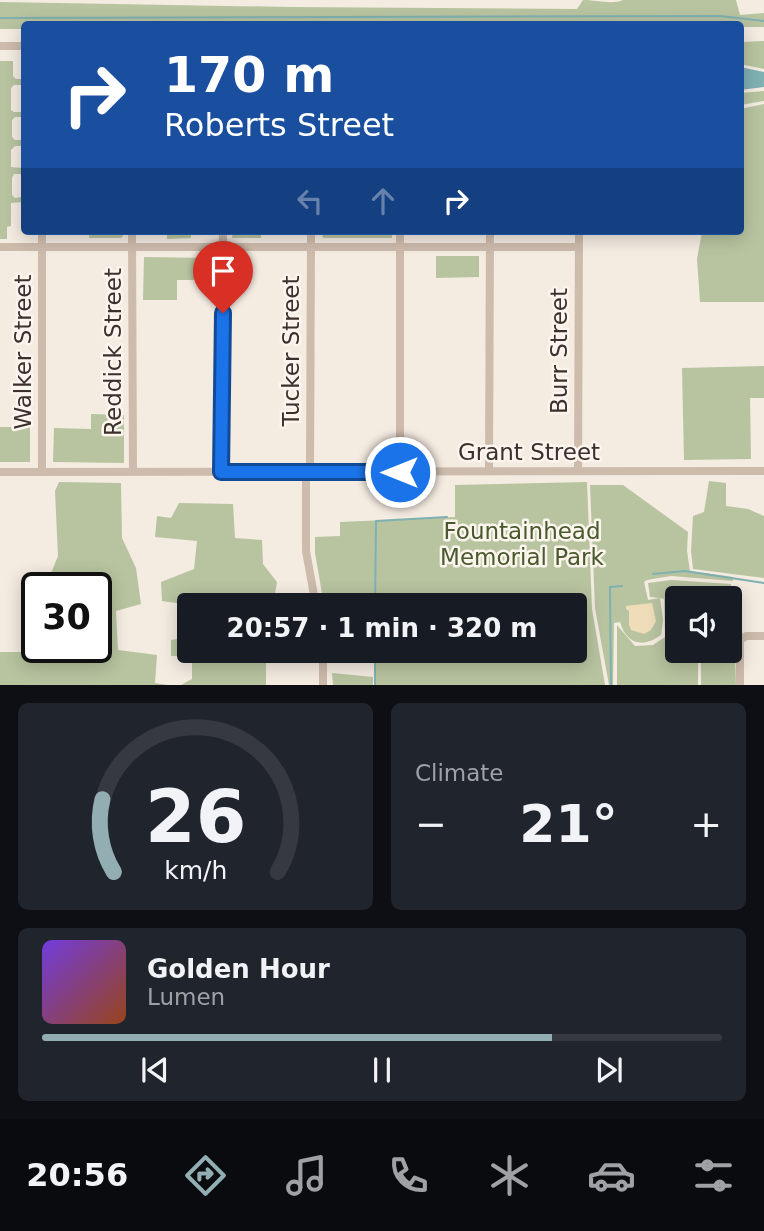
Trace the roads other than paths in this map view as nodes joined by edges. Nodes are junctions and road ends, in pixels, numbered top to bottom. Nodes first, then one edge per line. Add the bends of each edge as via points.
1 (0, 46) edge
2 (21, 46) edge
3 (42, 235) edge
4 (132, 235) edge
5 (223, 235) edge
6 (311, 235) edge
7 (400, 235) edge
8 (490, 235) edge
9 (579, 235) edge
10 (0, 247) edge
11 (42, 247) junction
12 (132, 247) junction
13 (223, 247) junction
14 (310, 247) junction
15 (400, 247) junction
16 (490, 247) junction
17 (579, 247) junction
18 (489, 471) junction
19 (578, 471) junction
20 (764, 471) edge
21 (0, 472) edge
22 (43, 472) junction
23 (134, 472) junction
24 (221, 472) junction
25 (308, 472) junction
26 (400, 472) junction
27 (314, 593) edge
28 (764, 636) edge
29 (323, 663) edge
30 (323, 685) edge
31 (740, 685) edge

1 - 2 street
3 - 11 street, Walker Street
4 - 12 street, Reddick Street
5 - 13 street
6 - 14 street, Tucker Street
7 - 15 street
8 - 16 street
9 - 17 street, Burr Street
10 - 11 street
11 - 12 street
11 - 22 street, Walker Street
12 - 13 street
12 - 23 street, Reddick Street
13 - 14 street
13 - 24 street
14 - 15 street
14 - 25 street, Tucker Street
15 - 16 street
15 - 26 street
16 - 17 street
16 - 18 street
17 - 19 street, Burr Street
18 - 19 street, Grant Street
18 - 26 street, Grant Street
19 - 20 street, Grant Street
21 - 22 street, Grant Street
22 - 23 street, Grant Street
23 - 24 street, Grant Street
24 - 25 street, Grant Street
25 - 26 street, Grant Street
25 - 27 street, Tucker Street via 306,551
28 - 31 street via 740,640
29 - 30 street

